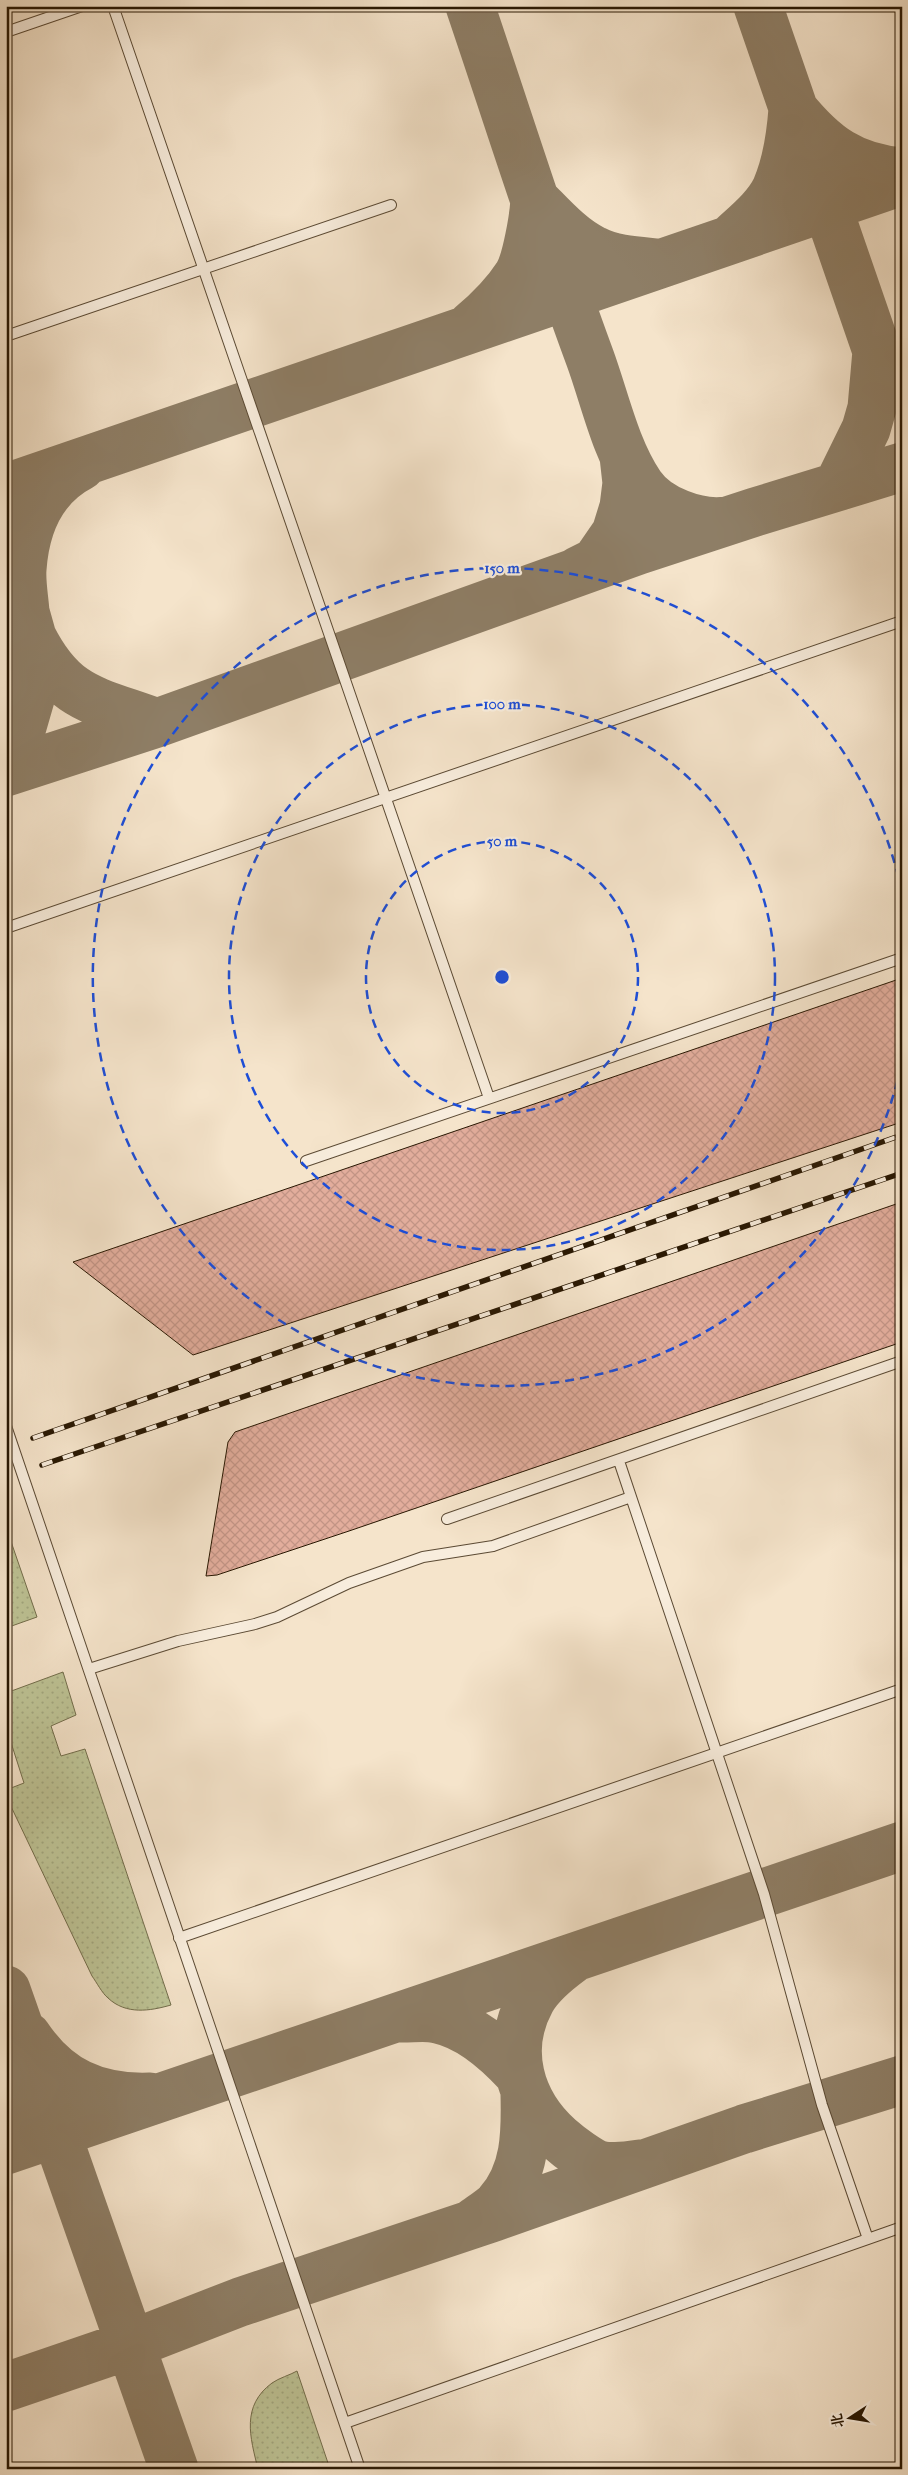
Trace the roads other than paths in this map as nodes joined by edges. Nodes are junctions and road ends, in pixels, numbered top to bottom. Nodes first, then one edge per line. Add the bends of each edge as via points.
1 (82, 6) edge
2 (113, 6) edge
3 (6, 32) edge
4 (391, 206) dead end
5 (204, 270) junction
6 (6, 336) edge
7 (902, 621) edge
8 (386, 796) junction
9 (6, 928) edge
10 (902, 958) edge
11 (489, 1098) junction
12 (306, 1161) dead end
13 (902, 1361) edge
14 (6, 1426) edge
15 (619, 1461) junction
16 (631, 1497) junction
17 (447, 1519) dead end
18 (89, 1669) junction
19 (902, 1689) edge
20 (716, 1752) junction
21 (179, 1938) junction
22 (902, 2227) edge
23 (868, 2238) junction
24 (345, 2423) junction
25 (360, 2469) edge

1 - 3 lane
2 - 5 lane
4 - 5 lane
5 - 6 lane
5 - 8 lane
7 - 8 lane
8 - 9 lane
8 - 11 lane
10 - 11 lane
11 - 12 lane
13 - 15 lane
14 - 18 lane
15 - 16 lane
15 - 17 lane
16 - 18 lane via 493,1546 441,1553 398,1565 255,1624 178,1641
16 - 20 lane
18 - 21 lane
19 - 20 lane
20 - 21 lane
20 - 23 lane via 764,1894 822,2105
21 - 24 lane
22 - 23 lane
23 - 24 lane
24 - 25 lane

